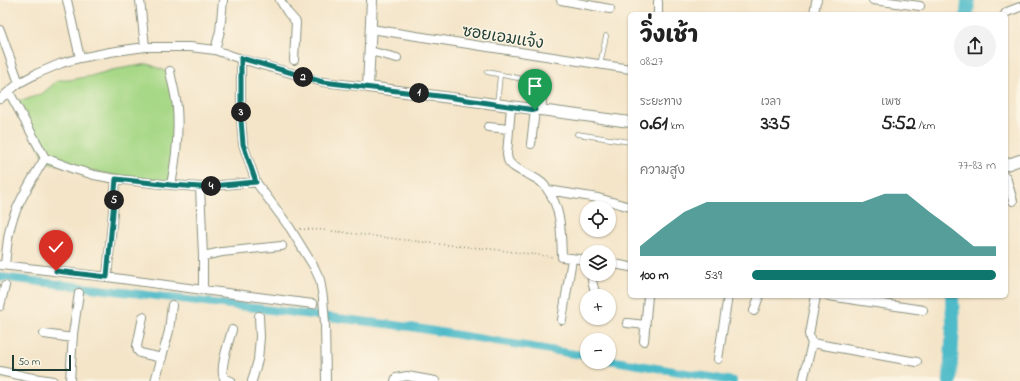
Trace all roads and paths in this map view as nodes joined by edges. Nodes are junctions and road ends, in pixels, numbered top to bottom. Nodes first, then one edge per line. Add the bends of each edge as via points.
1 (67, 0) edge
2 (140, 0) edge
3 (223, 0) edge
4 (280, 0) edge
5 (372, 0) edge
6 (562, 0) edge
7 (817, 0) edge
8 (873, 0) edge
9 (658, 2) dead end
10 (920, 6) dead end
11 (1020, 7) edge
12 (610, 9) dead end
13 (658, 12) edge
14 (814, 12) edge
15 (1007, 12) edge
16 (371, 29) junction
17 (0, 30) edge
18 (606, 36) dead end
19 (145, 47) junction
20 (215, 50) junction
21 (370, 51) junction
22 (80, 58) junction
23 (241, 58) junction
24 (397, 58) dead end
25 (294, 60) dead end
26 (600, 65) junction
27 (628, 69) edge
28 (170, 71) dead end
29 (487, 72) dead end
30 (500, 75) junction
31 (523, 79) dead end
32 (544, 81) dead end
33 (19, 83) junction
34 (368, 87) junction
35 (9, 92) junction
36 (0, 99) edge
37 (497, 105) junction
38 (511, 107) junction
39 (538, 110) junction
40 (628, 122) edge
41 (488, 128) dead end
42 (509, 129) junction
43 (577, 134) dead end
44 (628, 142) edge
45 (531, 144) dead end
46 (45, 158) junction
47 (1020, 160) edge
48 (1008, 164) edge
49 (116, 179) junction
50 (256, 182) junction
51 (171, 185) junction
52 (1008, 185) edge
53 (200, 187) junction
54 (548, 190) junction
55 (1013, 201) dead end
56 (628, 206) edge
57 (290, 228) junction
58 (282, 246) dead end
59 (203, 256) junction
60 (562, 257) junction
61 (572, 258) junction
62 (580, 259) edge
63 (3, 265) edge
64 (616, 265) edge
65 (628, 267) edge
66 (107, 277) junction
67 (5, 286) dead end
68 (203, 290) junction
69 (79, 292) dead end
70 (648, 298) edge
71 (728, 298) edge
72 (758, 298) edge
73 (816, 298) edge
74 (842, 298) edge
75 (313, 304) dead end
76 (172, 305) dead end
77 (0, 306) edge
78 (923, 310) dead end
79 (754, 311) dead end
80 (259, 316) dead end
81 (143, 317) dead end
82 (562, 320) dead end
83 (627, 323) dead end
84 (646, 325) junction
85 (232, 330) dead end
86 (44, 334) dead end
87 (73, 338) junction
88 (644, 341) dead end
89 (812, 343) junction
90 (162, 358) junction
91 (718, 359) dead end
92 (917, 362) dead end
93 (0, 371) edge
94 (28, 379) edge
95 (53, 381) edge
96 (70, 381) edge
97 (155, 381) edge
98 (231, 381) edge
99 (252, 381) edge
100 (326, 381) edge
101 (395, 381) edge
102 (435, 381) edge
103 (803, 381) edge

1 - 22 street
2 - 19 street
3 - 20 street
4 - 25 street via 296,22
5 - 16 street
6 - 12 street
7 - 14 street
8 - 10 street
9 - 13 street
11 - 15 street
16 - 21 street
16 - 26 street, ซอยเอมแจ้ง
17 - 33 street
18 - 26 lane
19 - 20 street
19 - 22 street
20 - 23 street
21 - 24 street
21 - 34 street
22 - 33 street via 62,63
23 - 34 street via 311,79
23 - 50 street via 243,144
26 - 27 street, ซอยเอมแจ้ง
28 - 51 street via 177,107
29 - 30 lane
30 - 31 lane
30 - 37 lane
32 - 39 street
33 - 35 street
34 - 37 street
35 - 36 street
35 - 46 street
37 - 38 street
38 - 39 street
38 - 42 street
39 - 40 street
39 - 45 street
41 - 42 street
42 - 54 street via 508,160
43 - 44 lane
46 - 49 street via 94,175
46 - 63 street via 14,214
47 - 48 street
49 - 51 street
49 - 66 street
50 - 53 street
50 - 57 street
51 - 53 street
52 - 55 street
53 - 59 street
54 - 56 street
54 - 60 street via 558,210
57 - 60 path
57 - 100 street via 320,280 325,324
58 - 59 street
59 - 68 street
60 - 61 street
61 - 62 street
61 - 82 street
63 - 66 street
64 - 65 street
66 - 68 street
67 - 77 street
68 - 75 street
69 - 87 street
70 - 84 street
71 - 91 street
72 - 79 street
73 - 89 street via 809,334
74 - 78 street
76 - 90 street
80 - 99 street via 258,360
81 - 90 street via 138,351
83 - 84 street
84 - 88 street
85 - 98 street via 222,368 224,378
86 - 87 street
87 - 96 street
89 - 92 street
89 - 103 street
90 - 97 street
93 - 94 street
94 - 95 street
101 - 102 street via 396,378 407,376

